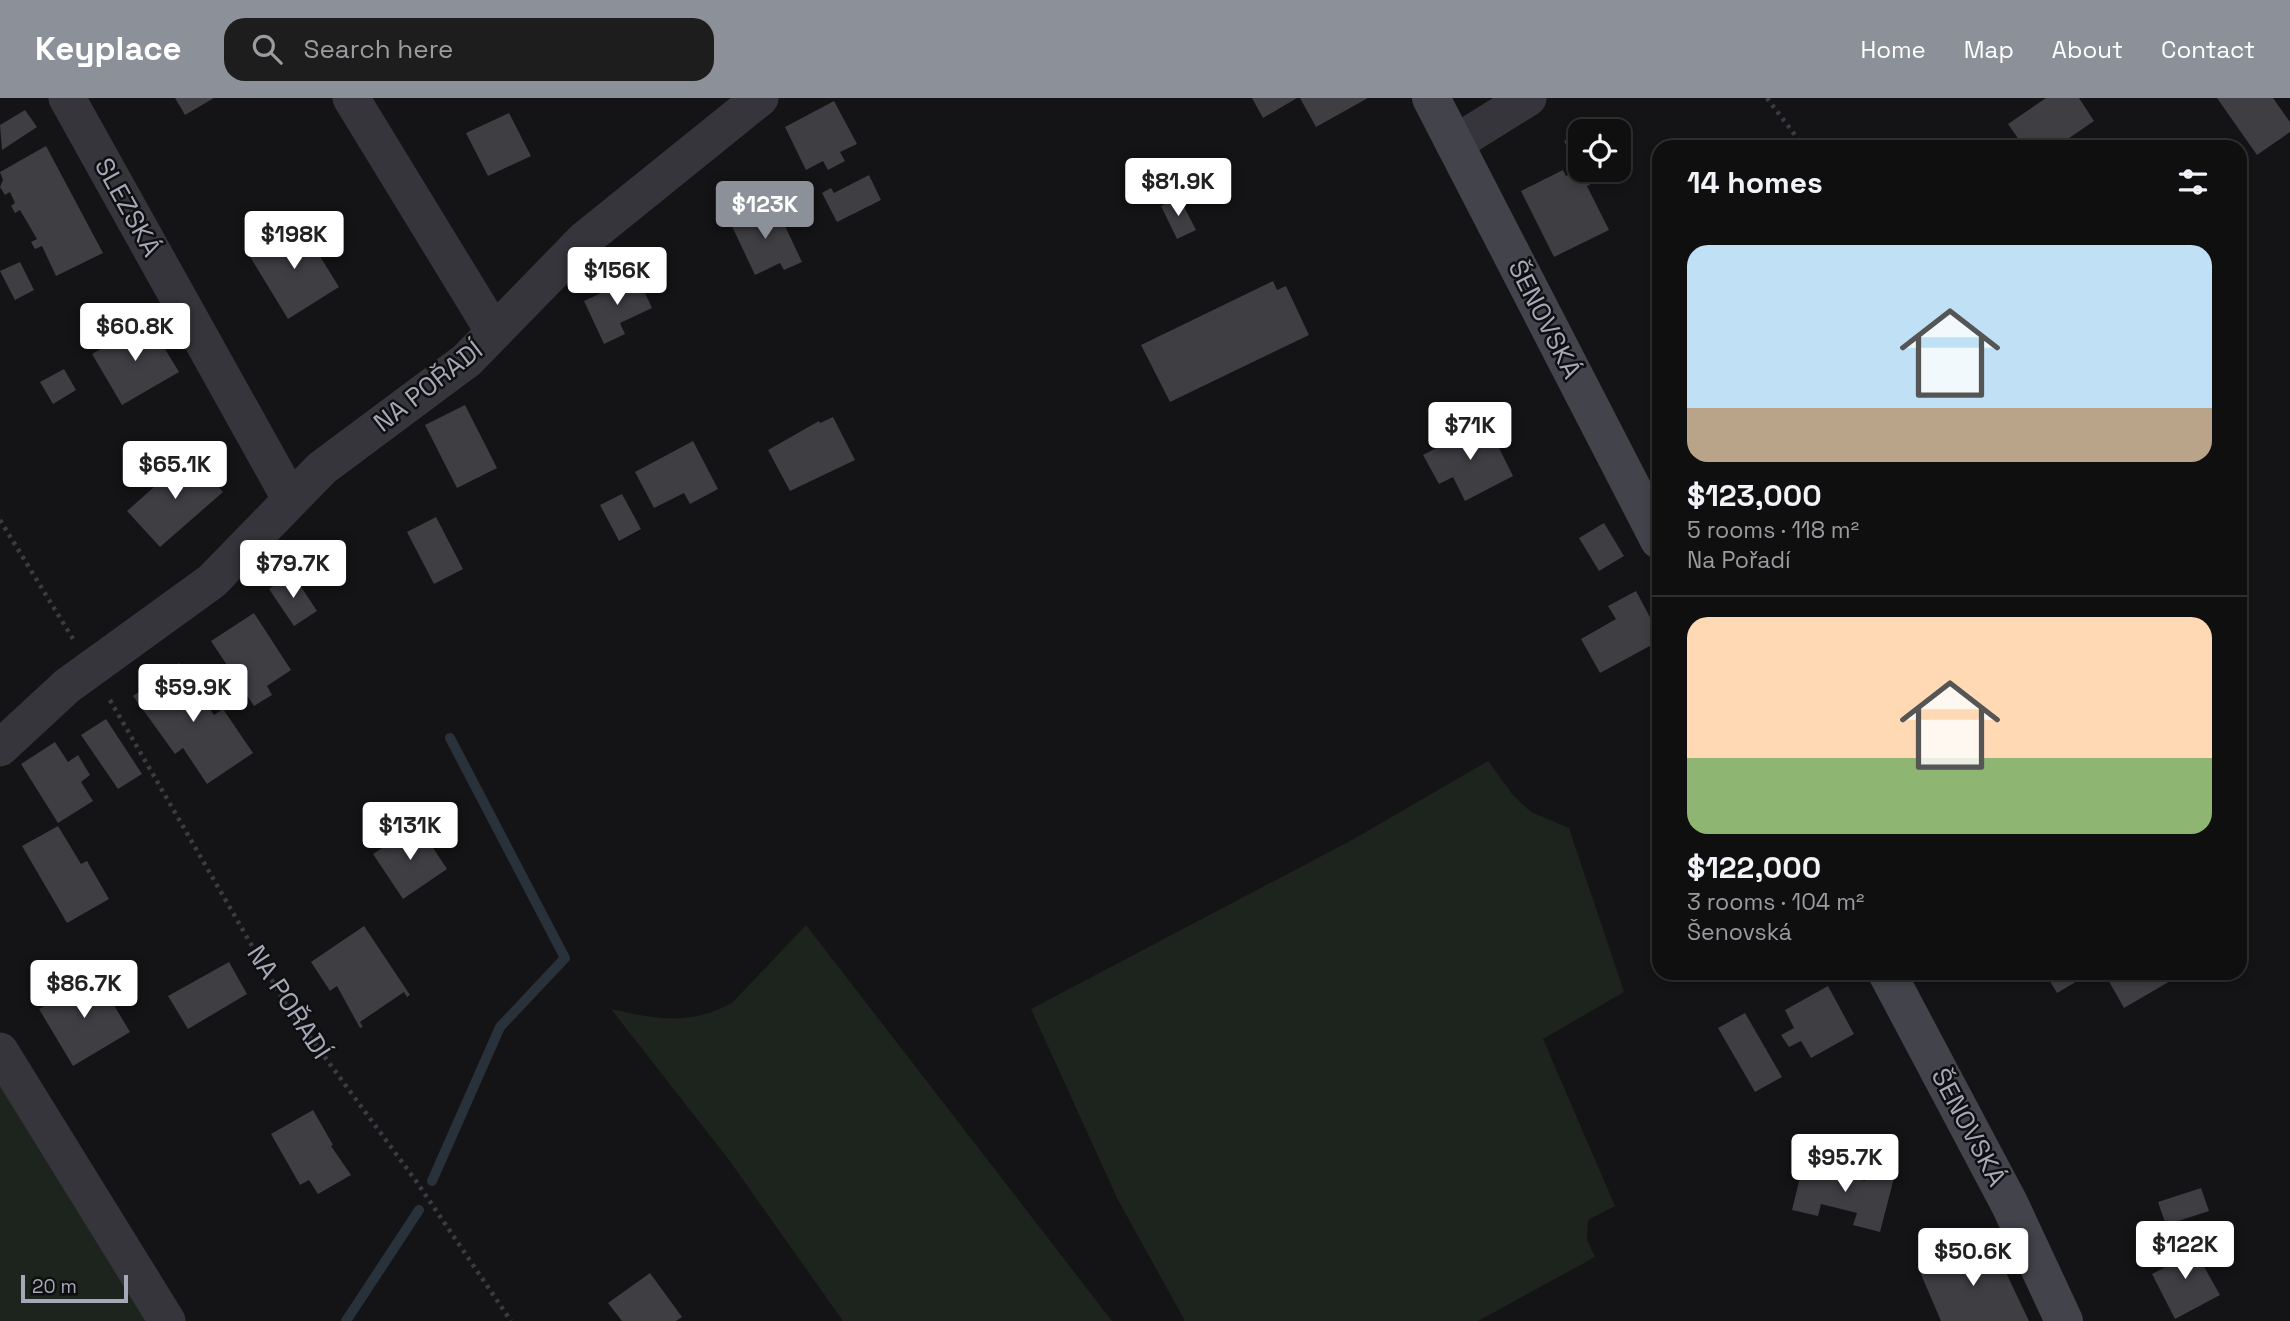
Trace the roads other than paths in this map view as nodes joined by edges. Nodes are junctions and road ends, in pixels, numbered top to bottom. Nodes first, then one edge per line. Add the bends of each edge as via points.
1 (67, 98) edge
2 (351, 98) edge
3 (760, 98) edge
4 (1431, 98) edge
5 (1528, 98) edge
6 (1454, 144) junction
7 (494, 332) junction
8 (291, 500) junction
9 (1652, 526) edge
10 (0, 748) edge
11 (1892, 980) edge
12 (0, 1051) edge
13 (167, 1321) edge
14 (2064, 1321) edge

1 - 8 street, SLEZSKÁ
2 - 7 street
3 - 7 street, NA POŘADÍ via 584,240
4 - 6 main road, ŠENOVSKÁ
5 - 6 street
6 - 9 main road, ŠENOVSKÁ
7 - 8 street, NA POŘADÍ via 467,360 322,468
8 - 10 street, NA POŘADÍ via 212,581 67,687
11 - 14 main road, ŠENOVSKÁ via 2010,1205
12 - 13 street

